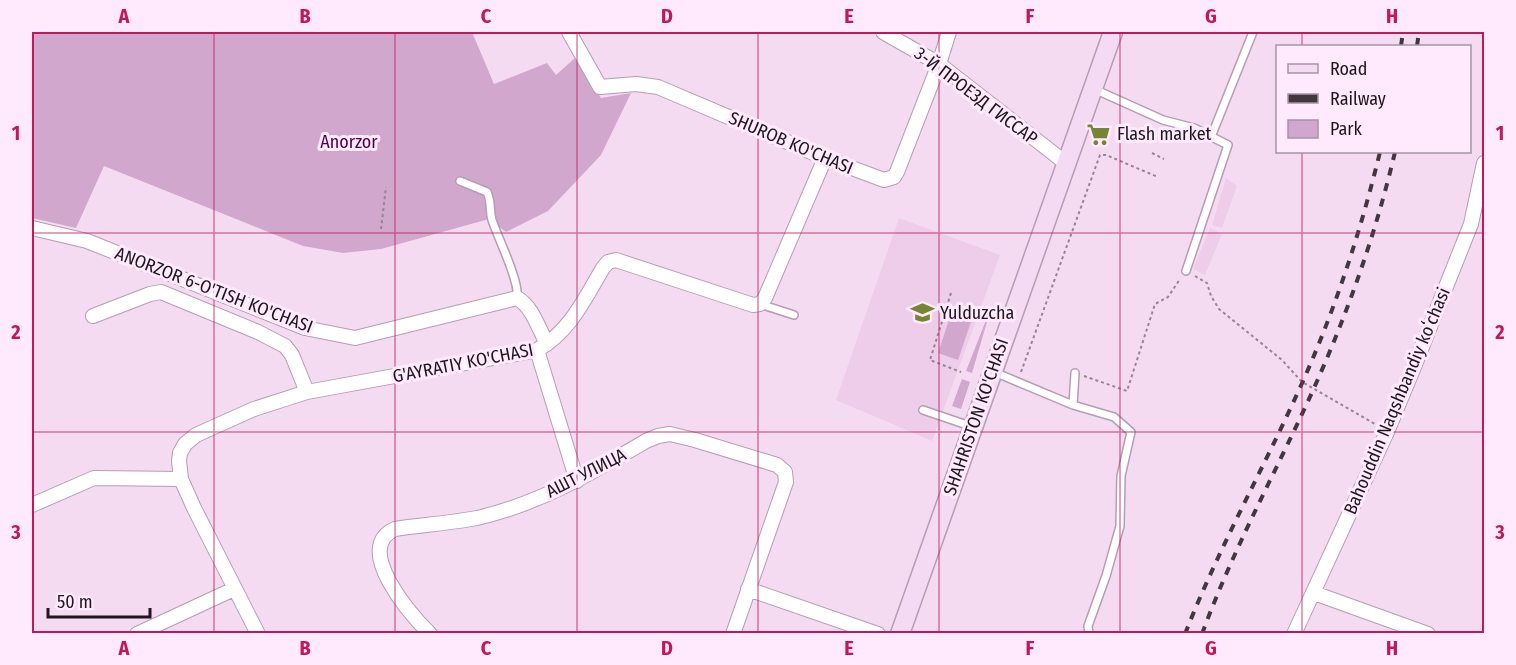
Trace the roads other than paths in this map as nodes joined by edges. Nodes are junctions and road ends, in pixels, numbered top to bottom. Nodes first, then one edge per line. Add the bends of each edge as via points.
1 (569, 32) edge
2 (883, 32) edge
3 (949, 32) edge
4 (1113, 32) edge
5 (1253, 32) edge
6 (939, 64) junction
7 (1094, 89) junction
8 (1211, 137) junction
9 (825, 158) junction
10 (1485, 163) edge
11 (1066, 164) junction
12 (460, 181) dead end
13 (1471, 224) junction
14 (32, 228) edge
15 (1485, 228) edge
16 (1186, 271) road end
17 (517, 298) junction
18 (760, 304) junction
19 (794, 315) dead end
20 (93, 316) dead end
21 (542, 347) junction
22 (992, 371) junction
23 (1075, 373) road end
24 (307, 392) junction
25 (1073, 405) junction
26 (923, 410) dead end
27 (973, 427) junction
28 (182, 479) junction
29 (577, 482) junction
30 (32, 505) edge
31 (234, 589) junction
32 (748, 589) junction
33 (1314, 593) junction
34 (137, 633) edge
35 (258, 633) edge
36 (430, 633) edge
37 (733, 633) edge
38 (878, 633) edge
39 (900, 633) edge
40 (1089, 633) edge
41 (1294, 633) edge
42 (1428, 633) edge

1 - 9 street, SHUROB KO'CHASI via 600,87 658,87
2 - 6 street, 3-Й ПРОЕЗД ГИССАР
3 - 6 street, SHUROB KO'CHASI
4 - 7 main road, SHAHRISTON KO'CHASI
5 - 8 lane
6 - 9 street, SHUROB KO'CHASI via 894,177 877,179
6 - 11 street, 3-Й ПРОЕЗД ГИССАР
7 - 8 lane
7 - 11 main road, SHAHRISTON KO'CHASI
8 - 16 lane via 1227,145
9 - 18 street
10 - 13 street, Bahouddin Naqshbandiy koʻchasi
11 - 22 main road, SHAHRISTON KO'CHASI
12 - 17 lane via 487,192
13 - 15 street
13 - 33 street, Bahouddin Naqshbandiy koʻchasi via 1387,432
14 - 17 street, ANORZOR 6-O'TISH KO'CHASI via 87,241 304,328 355,338
17 - 21 street via 528,307
18 - 19 lane
18 - 21 street, G'AYRATIY KO'CHASI via 753,305 616,260 603,268 576,315
20 - 24 street via 161,292 285,346
21 - 24 street, G'AYRATIY KO'CHASI
21 - 29 street
22 - 25 lane
22 - 27 main road, SHAHRISTON KO'CHASI
23 - 25 lane
24 - 28 street, G'AYRATIY KO'CHASI via 254,409 195,435 180,453
25 - 40 lane via 1114,417 1131,432 1121,476 1120,526
26 - 27 lane
27 - 39 main road, SHAHRISTON KO'CHASI
28 - 30 street via 94,478
28 - 31 street, G'AYRATIY KO'CHASI
29 - 32 street, АШТ УЛИЦА via 646,441 670,434 777,465 785,472 786,482
29 - 36 street, АШТ УЛИЦА via 477,518 394,529 383,537 379,558 394,588
31 - 34 street
31 - 35 street, G'AYRATIY KO'CHASI
32 - 37 street
32 - 38 street
33 - 41 street, Bahouddin Naqshbandiy koʻchasi
33 - 42 street

